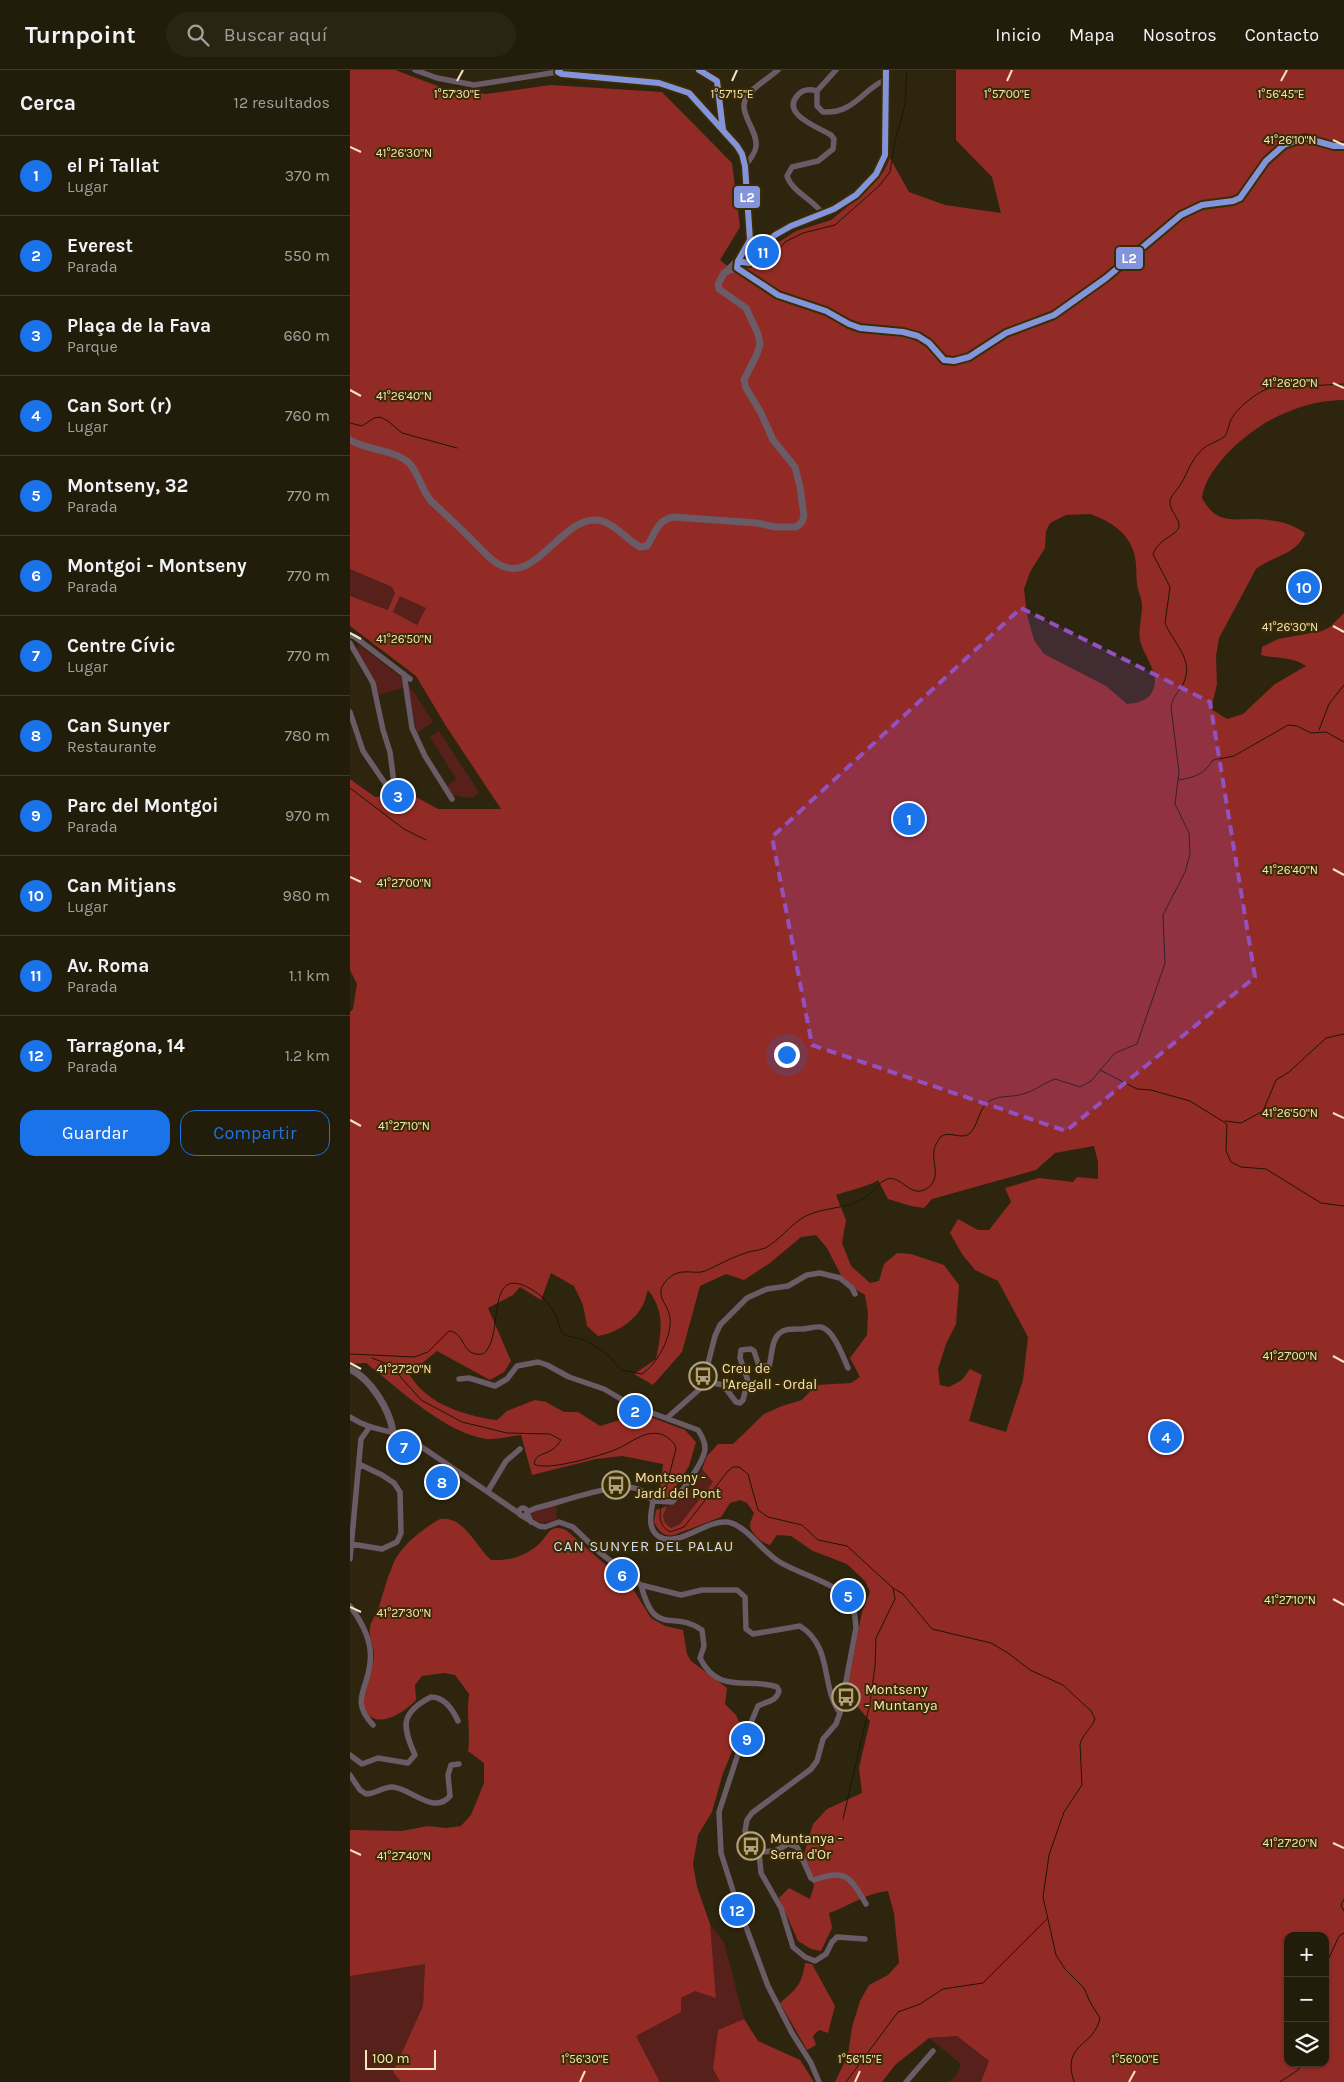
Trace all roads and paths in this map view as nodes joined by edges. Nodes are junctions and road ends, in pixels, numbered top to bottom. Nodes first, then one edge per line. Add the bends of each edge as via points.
1 (415, 70) edge
2 (699, 70) edge
3 (778, 70) edge
4 (836, 70) edge
5 (886, 70) edge
6 (559, 71) edge
7 (885, 80) junction
8 (817, 92) junction
9 (723, 130) junction
10 (1344, 146) edge
11 (745, 166) junction
12 (823, 214) junction
13 (743, 262) junction
14 (350, 440) edge
15 (350, 635) edge
16 (350, 643) edge
17 (404, 674) junction
18 (410, 679) dead end
19 (350, 712) edge
20 (452, 799) dead end
21 (855, 1294) dead end
22 (848, 1368) dead end
23 (350, 1369) edge
24 (459, 1380) dead end
25 (705, 1381) junction
26 (350, 1418) edge
27 (667, 1418) junction
28 (369, 1428) junction
29 (393, 1431) junction
30 (520, 1449) dead end
31 (359, 1464) junction
32 (488, 1491) junction
33 (653, 1501) junction
34 (523, 1512) junction
35 (351, 1544) junction
36 (350, 1559) edge
37 (641, 1586) junction
38 (350, 1606) edge
39 (840, 1713) junction
40 (458, 1721) dead end
41 (373, 1725) dead end
42 (350, 1755) edge
43 (459, 1764) dead end
44 (350, 1775) edge
45 (759, 1852) junction
46 (866, 1904) dead end
47 (865, 1939) dead end
48 (933, 2051) dead end
49 (819, 2082) edge
50 (906, 2082) edge

1 - 6 street via 474,85
2 - 9 street via 718,84
3 - 11 street via 748,94 745,101 744,108 756,139 756,146
4 - 8 street
5 - 7 street
6 - 9 street via 562,74 659,83 685,91
7 - 8 street via 858,101 828,112 817,106
7 - 12 street via 883,160 876,174 856,195
8 - 12 street via 802,92 794,100 794,110 798,116 831,135 833,149 818,161 795,165 787,176
9 - 11 street via 740,150
10 - 13 street via 1306,138 1284,145 1266,161 1240,198 1202,204 1180,215 1106,278 1054,315 1006,333 960,360 944,360 926,341 912,334 849,324 826,311 775,294 750,276
11 - 13 street via 750,235
12 - 13 street via 782,230
13 - 14 street via 724,273 718,284 724,294 746,308 758,334 757,354 744,380 772,440 794,467 804,516 796,527 665,518 647,546 640,547 611,526 594,520 578,524 530,565 513,568 500,565 488,556 431,501 410,464 402,458
15 - 17 street
16 - 19 street via 373,683 390,752 395,791 391,792 364,751
17 - 18 street
17 - 20 street via 412,728
21 - 25 street via 840,1278 820,1273 747,1298 720,1325
22 - 25 street via 828,1330 819,1327 788,1329 777,1336 769,1366 759,1366 751,1349 741,1350 740,1358 748,1381 740,1403 723,1385
23 - 29 street via 371,1384
24 - 27 street via 469,1378 495,1386 507,1380 518,1366 538,1362 604,1389 633,1406
25 - 27 street
26 - 28 street
27 - 33 street via 698,1430 705,1453 672,1502
28 - 29 street
28 - 31 street via 361,1439
29 - 32 street
30 - 32 street via 506,1461
31 - 35 street
31 - 35 street via 382,1475 400,1492 401,1533 397,1542 382,1549
32 - 34 street
33 - 34 street via 639,1489 613,1488
33 - 39 street via 651,1524 659,1537 671,1540 712,1525 726,1522 735,1525 778,1562 832,1588 848,1600 856,1628
34 - 37 street via 531,1522 544,1527 559,1522 573,1526
35 - 36 street
37 - 39 street via 681,1595 702,1590 737,1590 745,1597 746,1629 753,1634 800,1626 822,1653 832,1699
37 - 49 street via 652,1613 668,1621 694,1624 702,1630 704,1646 700,1658 707,1670 735,1684 771,1685 779,1691 773,1700 758,1706 739,1750 719,1812 721,1853 768,1986
38 - 41 street via 364,1628 370,1654 368,1671 355,1705 360,1716
39 - 45 street via 836,1724 823,1739 812,1769 749,1817 745,1831
40 - 42 street via 452,1708 431,1697 412,1710 406,1719 405,1730 415,1755 408,1764 378,1758 362,1764
43 - 44 street via 448,1770 450,1796 442,1802 419,1799 392,1787 366,1794
45 - 46 street via 775,1851 788,1844 797,1847 810,1878 814,1880 831,1874 845,1877
45 - 47 street via 761,1873 781,1908 793,1947 800,1954 814,1961 826,1954 837,1937
48 - 50 street

